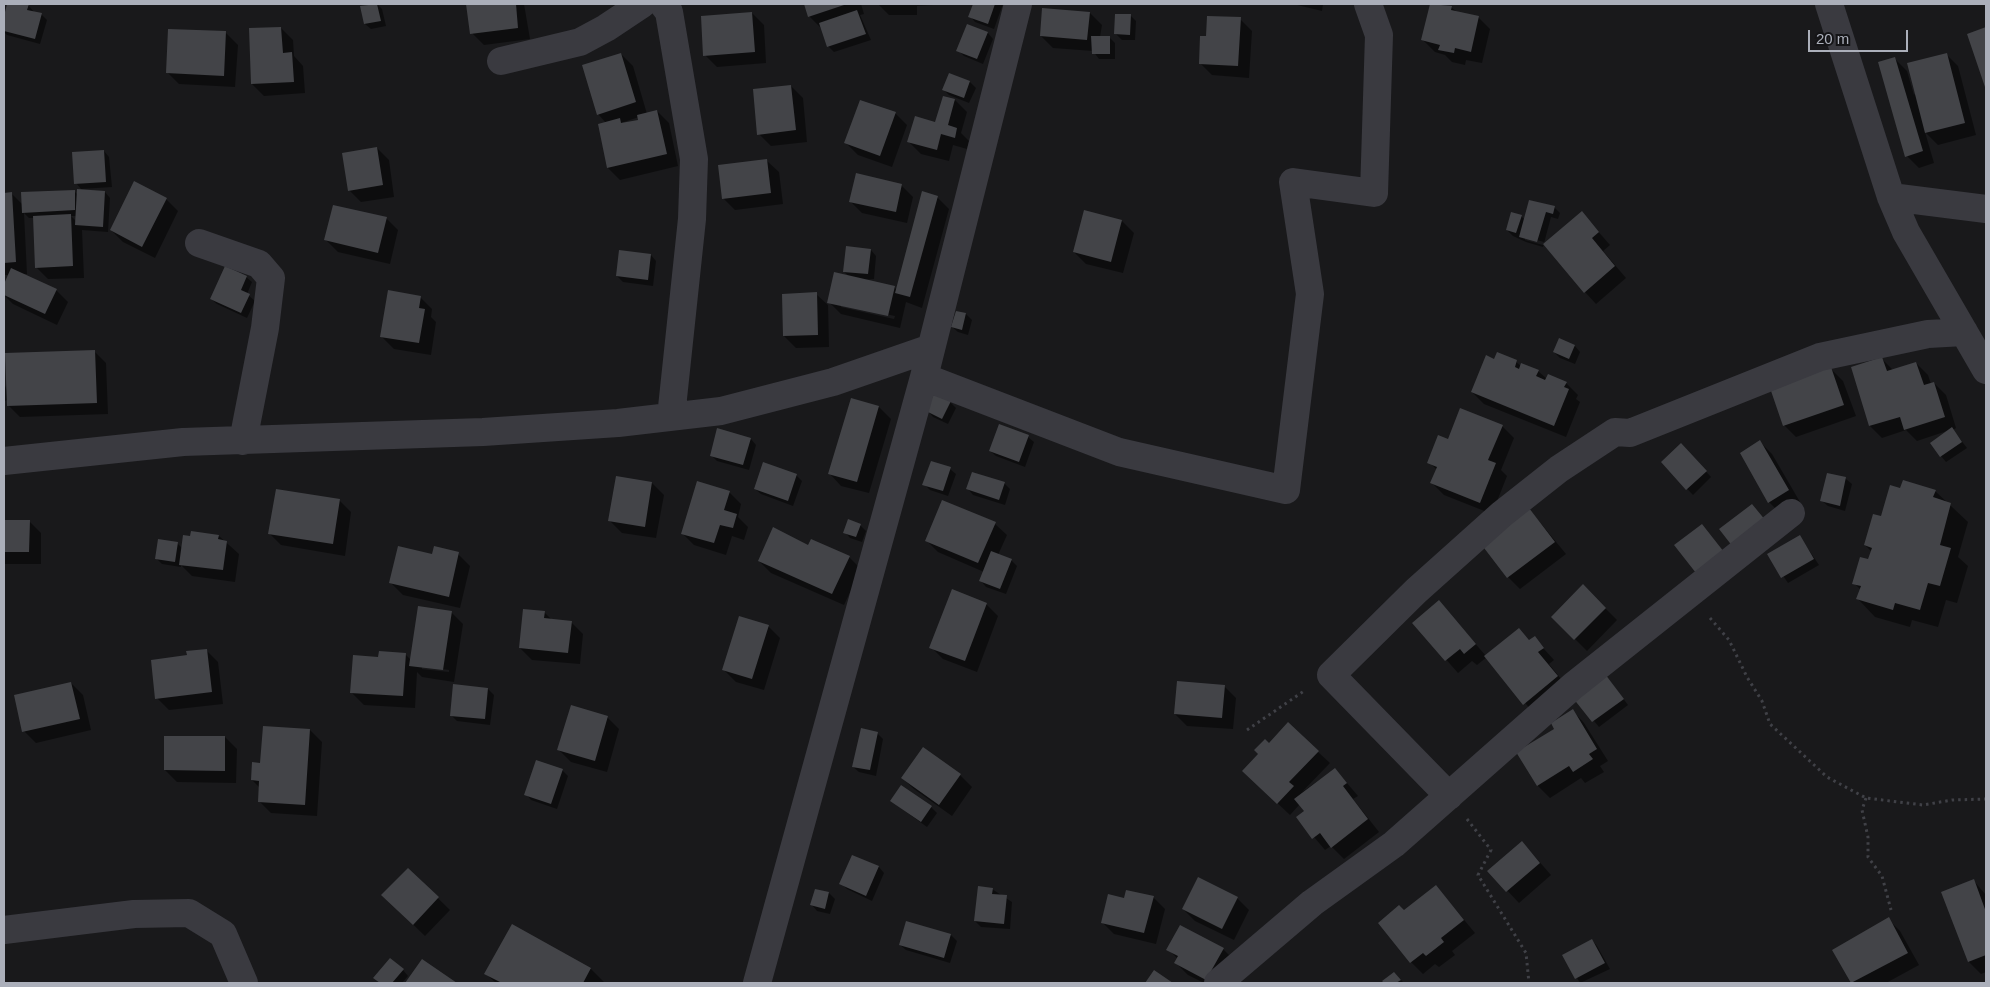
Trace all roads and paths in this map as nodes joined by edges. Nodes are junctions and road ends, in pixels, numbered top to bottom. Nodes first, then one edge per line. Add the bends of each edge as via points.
1 (642, 4) edge
2 (663, 4) edge
3 (1018, 4) edge
4 (1368, 4) edge
5 (1829, 4) edge
6 (501, 61) dead end
7 (1891, 197) junction
8 (1986, 210) edge
9 (199, 243) dead end
10 (1964, 332) junction
11 (931, 348) junction
12 (1986, 370) edge
13 (924, 377) junction
14 (671, 416) junction
15 (243, 440) junction
16 (4, 461) edge
17 (1791, 513) dead end
18 (1688, 592) junction
19 (1331, 675) junction
20 (1247, 730) dead end
21 (1449, 796) junction
22 (1866, 798) junction
23 (1986, 799) edge
24 (1891, 910) dead end
25 (4, 930) edge
26 (244, 983) edge
27 (757, 983) edge
28 (1218, 983) edge
29 (1529, 983) edge

1 - 6 street via 580,42
2 - 14 street via 669,12 694,168 692,219
3 - 11 street
4 - 13 street via 1379,35 1374,193 1293,182 1310,294 1286,490 1119,452
5 - 7 street
7 - 8 street
7 - 10 street via 1906,232
9 - 15 street via 260,264 271,278 265,328
10 - 12 street
10 - 19 street via 1928,334 1820,357 1630,433 1615,432 1559,469 1502,514 1416,591
11 - 13 street
11 - 14 street via 865,373 774,399 721,411
13 - 27 street
14 - 15 street via 483,432
15 - 16 street via 183,442
17 - 18 street
18 - 21 street via 1573,686
18 - 22 path via 1729,640 1747,678 1762,700 1770,724 1827,777
19 - 20 path
19 - 21 street
21 - 28 street via 1394,844 1312,903
21 - 29 path via 1491,850 1478,875 1526,953
22 - 23 path via 1923,805
22 - 24 path via 1862,810 1868,837 1868,858 1882,876
25 - 26 street via 134,914 189,913 223,934

